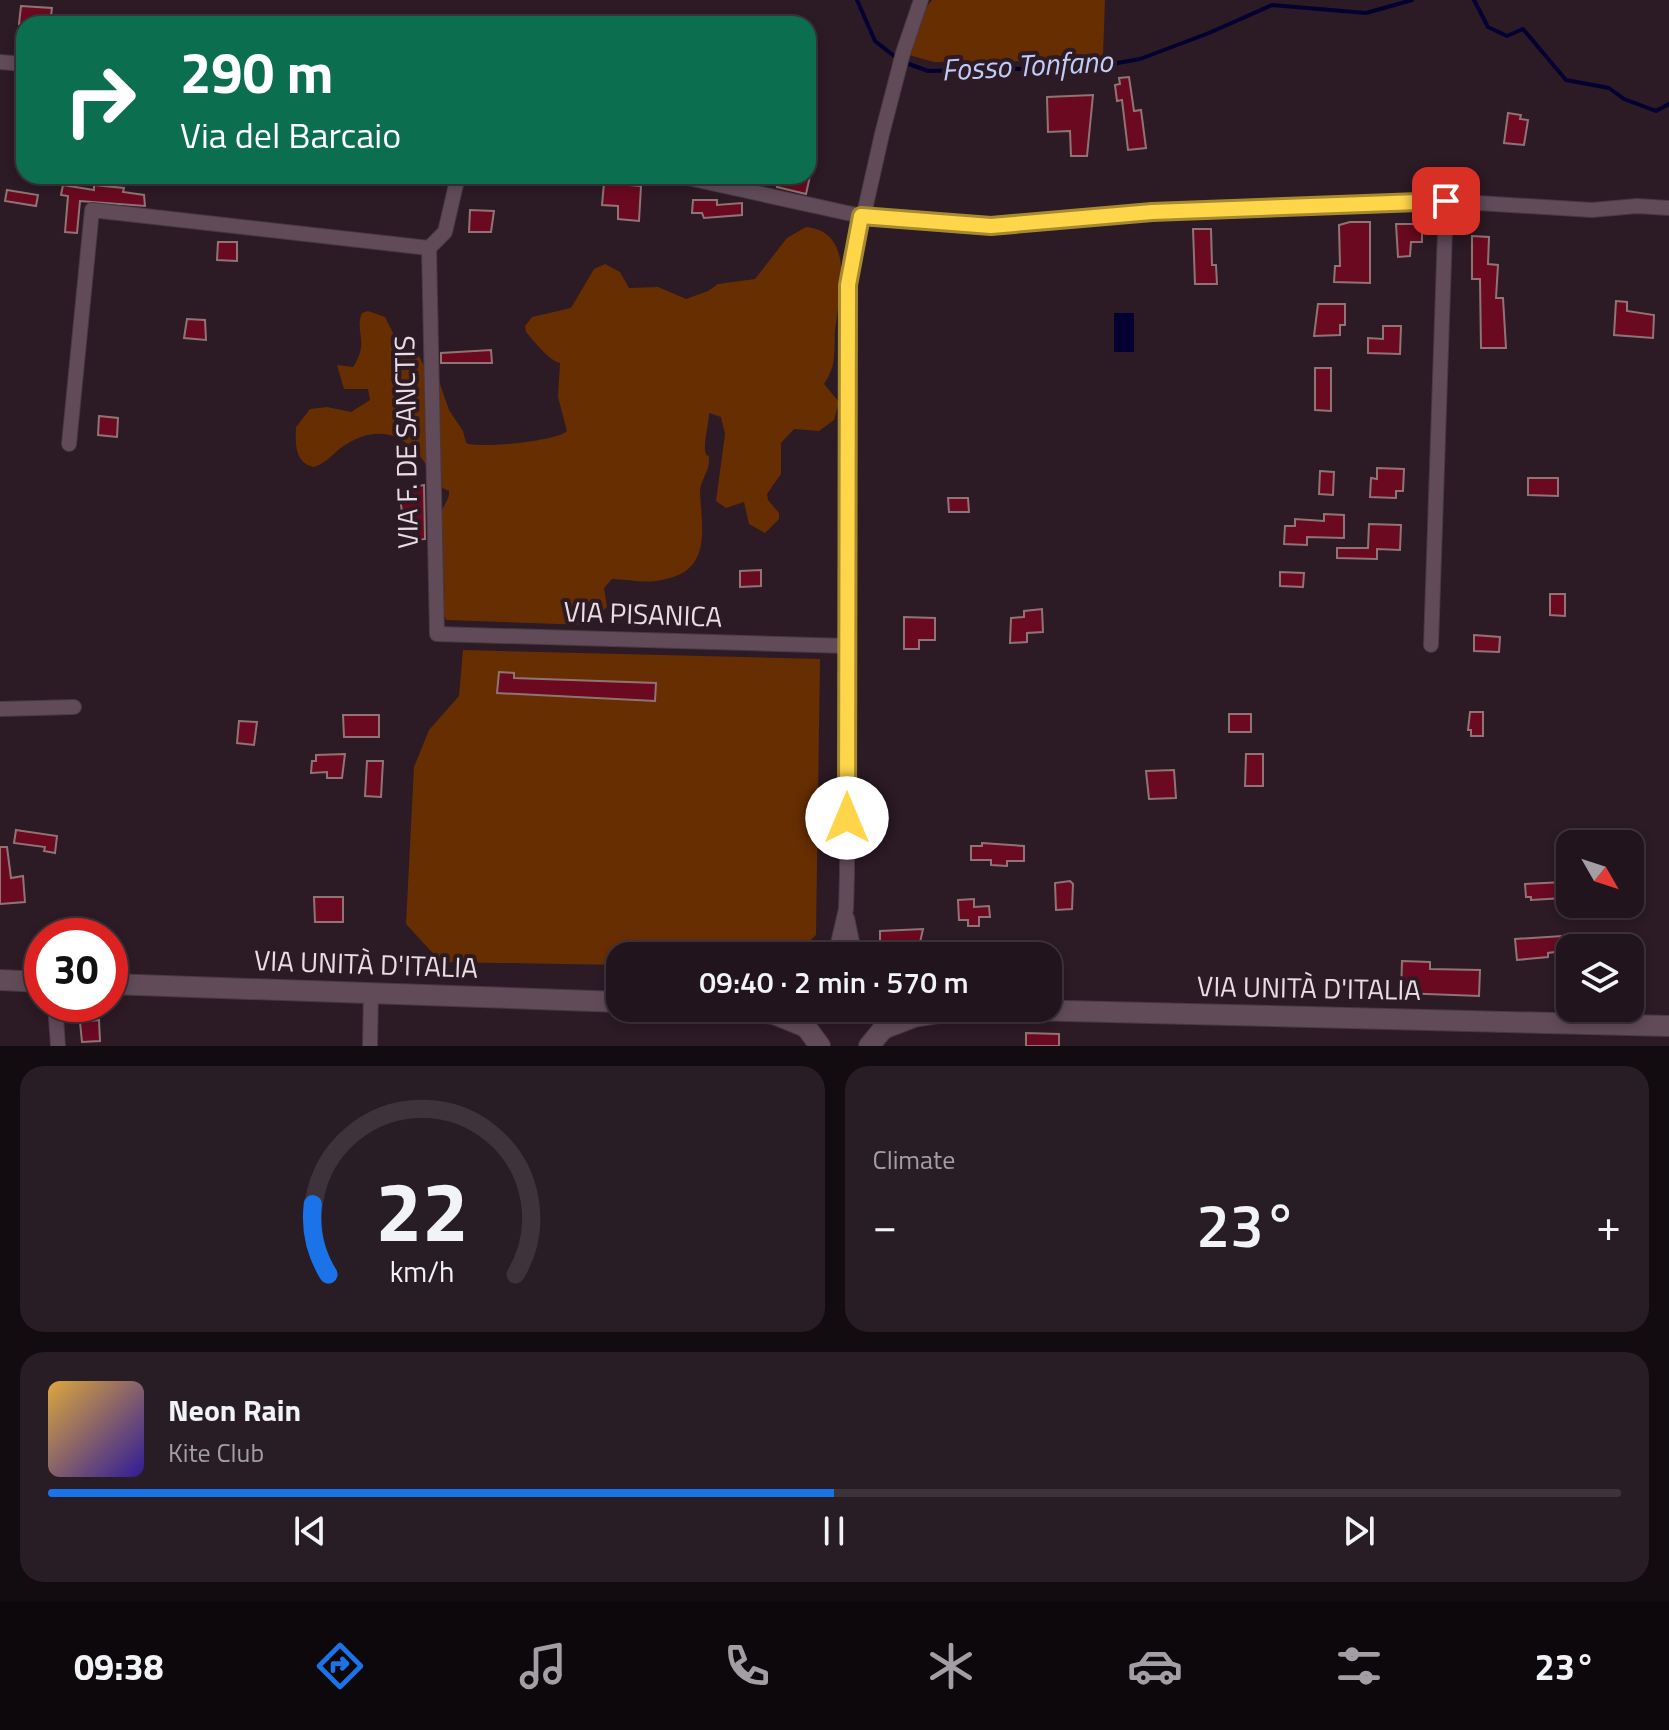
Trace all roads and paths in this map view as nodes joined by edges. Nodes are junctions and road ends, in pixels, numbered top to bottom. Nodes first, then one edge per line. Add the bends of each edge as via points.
1 (921, 0) edge
2 (456, 184) edge
3 (715, 184) edge
4 (1446, 201) junction
5 (1669, 208) edge
6 (861, 216) junction
7 (429, 248) junction
8 (69, 444) dead end
9 (437, 634) joint
10 (1431, 645) dead end
11 (847, 646) junction
12 (74, 707) dead end
13 (0, 709) edge
14 (846, 909) junction
15 (838, 942) edge
16 (852, 942) edge
17 (0, 980) edge
18 (24, 981) edge
19 (128, 985) edge
20 (371, 992) junction
21 (606, 1001) edge
22 (1062, 1012) edge
23 (56, 1022) edge
24 (807, 1022) edge
25 (882, 1022) edge
26 (1669, 1026) edge
27 (58, 1046) edge
28 (370, 1046) edge
29 (820, 1046) edge
30 (869, 1046) edge

1 - 6 street
2 - 7 street via 445,232
3 - 6 street
4 - 5 street via 1592,210
4 - 6 street via 1152,212 991,226
4 - 10 street
6 - 11 street via 848,285
7 - 8 street via 92,210
7 - 9 street, VIA F. DE SANCTIS
9 - 11 street, VIA PISANICA
11 - 14 street
12 - 13 street
14 - 15 street
14 - 16 street
17 - 18 main road
19 - 20 main road, VIA UNITÀ D'ITALIA
20 - 21 main road, VIA UNITÀ D'ITALIA
20 - 28 street
22 - 26 main road, VIA UNITÀ D'ITALIA
23 - 27 street
24 - 29 main road
25 - 30 main road

